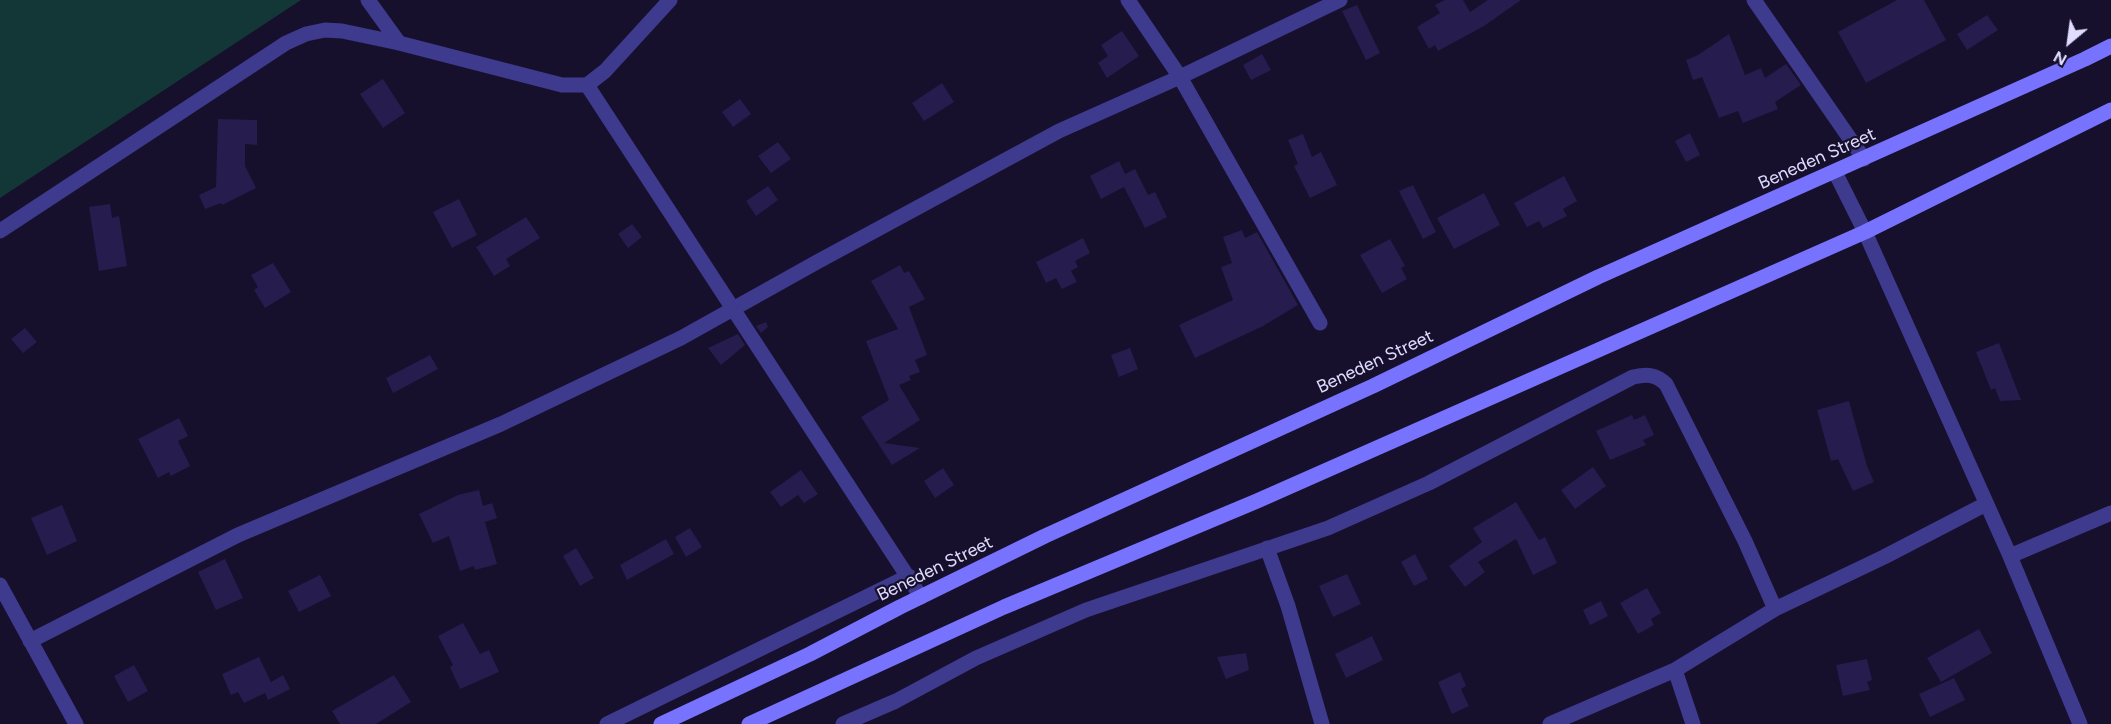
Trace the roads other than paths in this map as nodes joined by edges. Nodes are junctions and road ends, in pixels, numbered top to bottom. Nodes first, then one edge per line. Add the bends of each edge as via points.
1 (368, 0) edge
2 (670, 0) edge
3 (1128, 0) edge
4 (1340, 0) edge
5 (1754, 0) edge
6 (399, 43) junction
7 (2111, 46) edge
8 (1180, 77) junction
9 (587, 85) junction
10 (2111, 110) edge
11 (1864, 159) junction
12 (1835, 172) junction
13 (0, 231) edge
14 (1865, 232) junction
15 (732, 309) junction
16 (1320, 323) dead end
17 (1986, 504) junction
18 (2111, 513) edge
19 (1267, 548) junction
20 (2010, 556) junction
21 (909, 576) junction
22 (0, 585) edge
23 (921, 597) junction
24 (1775, 609) junction
25 (30, 641) junction
26 (1675, 670) junction
27 (871, 719) edge
28 (76, 724) edge
29 (607, 724) edge
30 (660, 724) edge
31 (749, 724) edge
32 (843, 724) edge
33 (1322, 724) edge
34 (1550, 724) edge
35 (1693, 724) edge
36 (2080, 724) edge

1 - 6 street
2 - 9 street via 605,71
3 - 8 street
4 - 8 street
5 - 11 street
6 - 9 street via 562,85
6 - 13 street via 325,30 286,43
7 - 11 main road, Beneden Street
8 - 15 street via 1059,131
8 - 16 street
9 - 15 street
10 - 14 main road
11 - 12 main road, Beneden Street
12 - 14 street
12 - 23 main road, Beneden Street via 1598,277
14 - 17 street
14 - 31 main road via 1268,496 1004,607
15 - 21 street
15 - 25 street via 681,338 501,424 238,535
17 - 20 street
17 - 24 street
18 - 20 street
19 - 24 street via 1328,528 1429,483 1645,374 1657,376 1666,384
19 - 27 street via 1086,610 976,658
19 - 33 street
20 - 36 street
21 - 23 street
21 - 29 street
22 - 25 street
23 - 30 main road, Beneden Street
24 - 26 street
25 - 28 street
26 - 34 street
26 - 35 street
27 - 32 street

